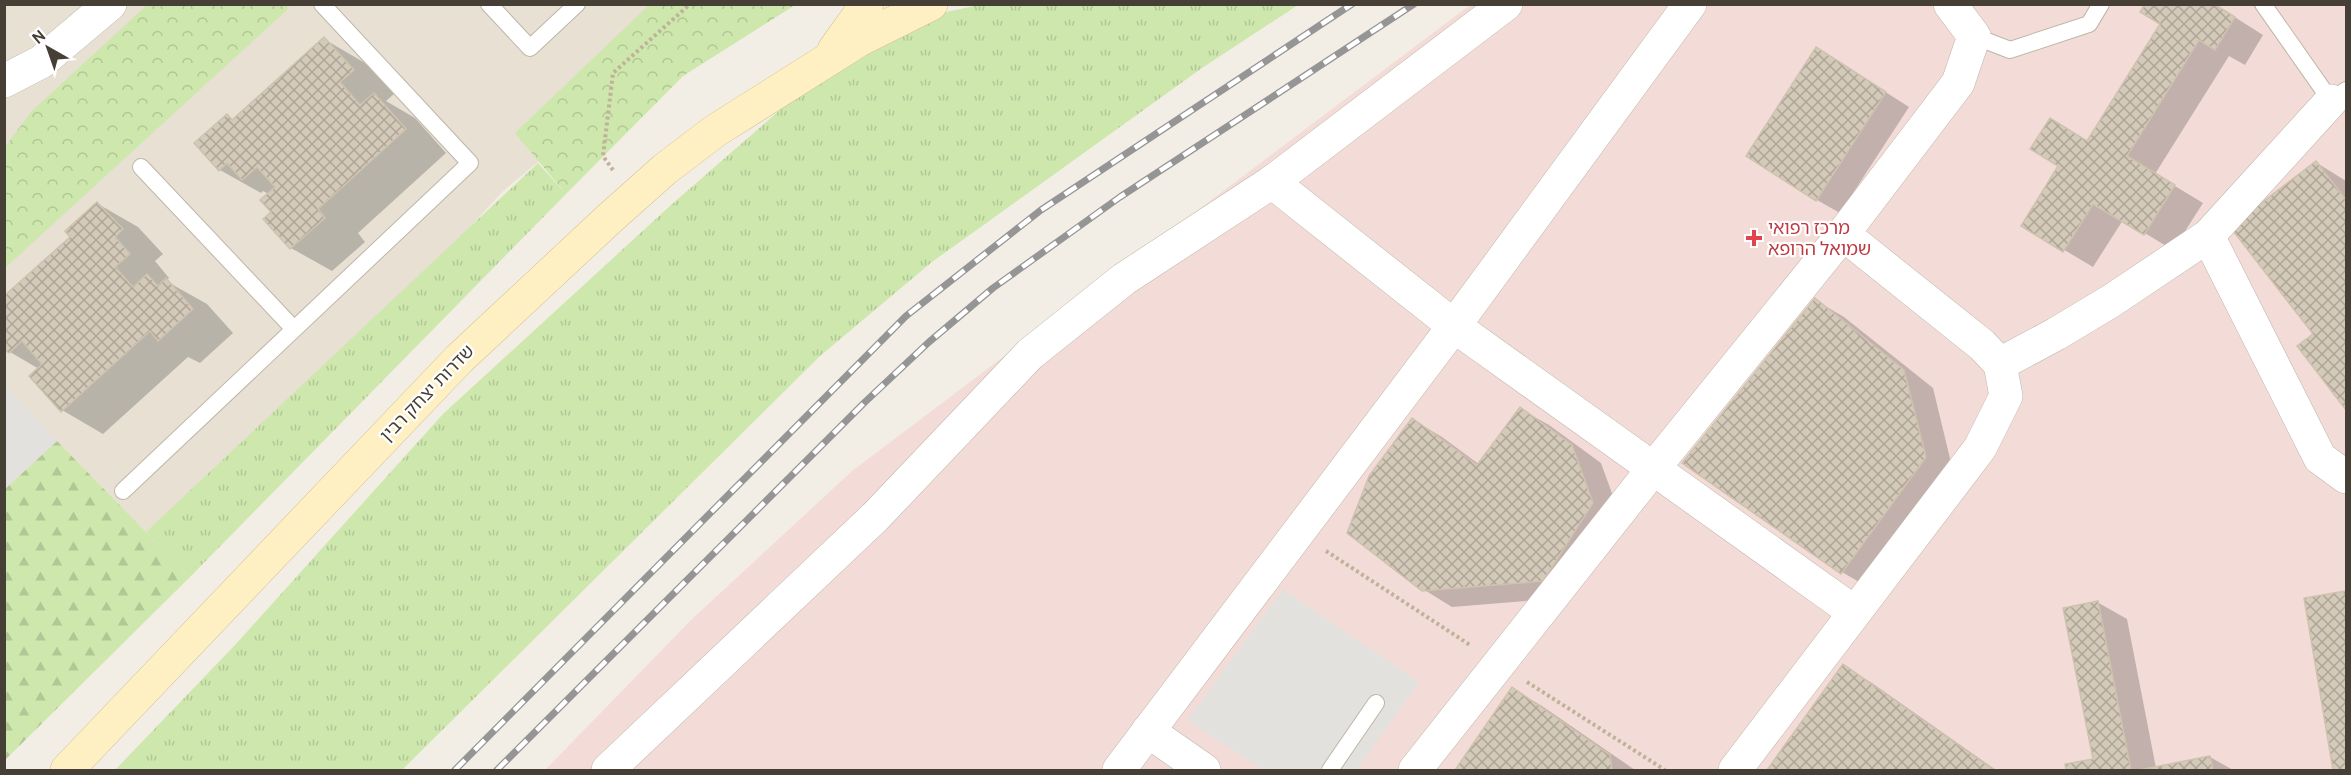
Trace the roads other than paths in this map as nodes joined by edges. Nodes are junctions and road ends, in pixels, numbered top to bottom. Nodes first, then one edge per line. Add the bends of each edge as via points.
1 (110, 4) edge
2 (322, 4) edge
3 (489, 4) edge
4 (577, 4) edge
5 (867, 4) edge
6 (931, 4) edge
7 (1506, 4) edge
8 (1690, 4) edge
9 (1950, 4) edge
10 (2101, 4) edge
11 (2262, 4) edge
12 (1974, 36) junction
13 (826, 62) junction
14 (4, 81) edge
15 (2339, 95) edge
16 (141, 167) dead end
17 (1272, 182) junction
18 (1843, 234) junction
19 (2208, 236) junction
20 (1454, 326) junction
21 (293, 328) junction
22 (2000, 364) junction
23 (1653, 469) junction
24 (2346, 477) edge
25 (123, 491) dead end
26 (1854, 612) junction
27 (1376, 703) dead end
28 (1148, 731) junction
29 (67, 771) edge
30 (608, 771) edge
31 (1119, 771) edge
32 (1204, 771) edge
33 (1330, 771) edge
34 (1415, 771) edge
35 (1735, 771) edge

1 - 14 street via 41,62
2 - 21 lane via 470,163
3 - 4 lane via 530,48
5 - 13 main road, שדרות יצחק רבין
6 - 13 main road, שדרות יצחק רבין via 858,40
7 - 17 street
8 - 20 street
9 - 12 street
10 - 12 lane via 2089,24 2010,50
11 - 15 lane
12 - 18 street via 1958,83
13 - 29 main road, שדרות יצחק רבין via 716,131 664,169 555,266 459,359
15 - 19 street
16 - 21 lane
17 - 20 street
17 - 30 street via 1124,279 1030,354 875,517
18 - 22 street via 1982,345
18 - 23 street
19 - 22 street via 2111,301
19 - 24 street via 2320,458
20 - 23 street
20 - 28 street
21 - 25 lane
22 - 26 street via 2006,396 1980,448
23 - 26 street
23 - 34 street
26 - 35 street
27 - 33 lane
28 - 31 street
28 - 32 street

